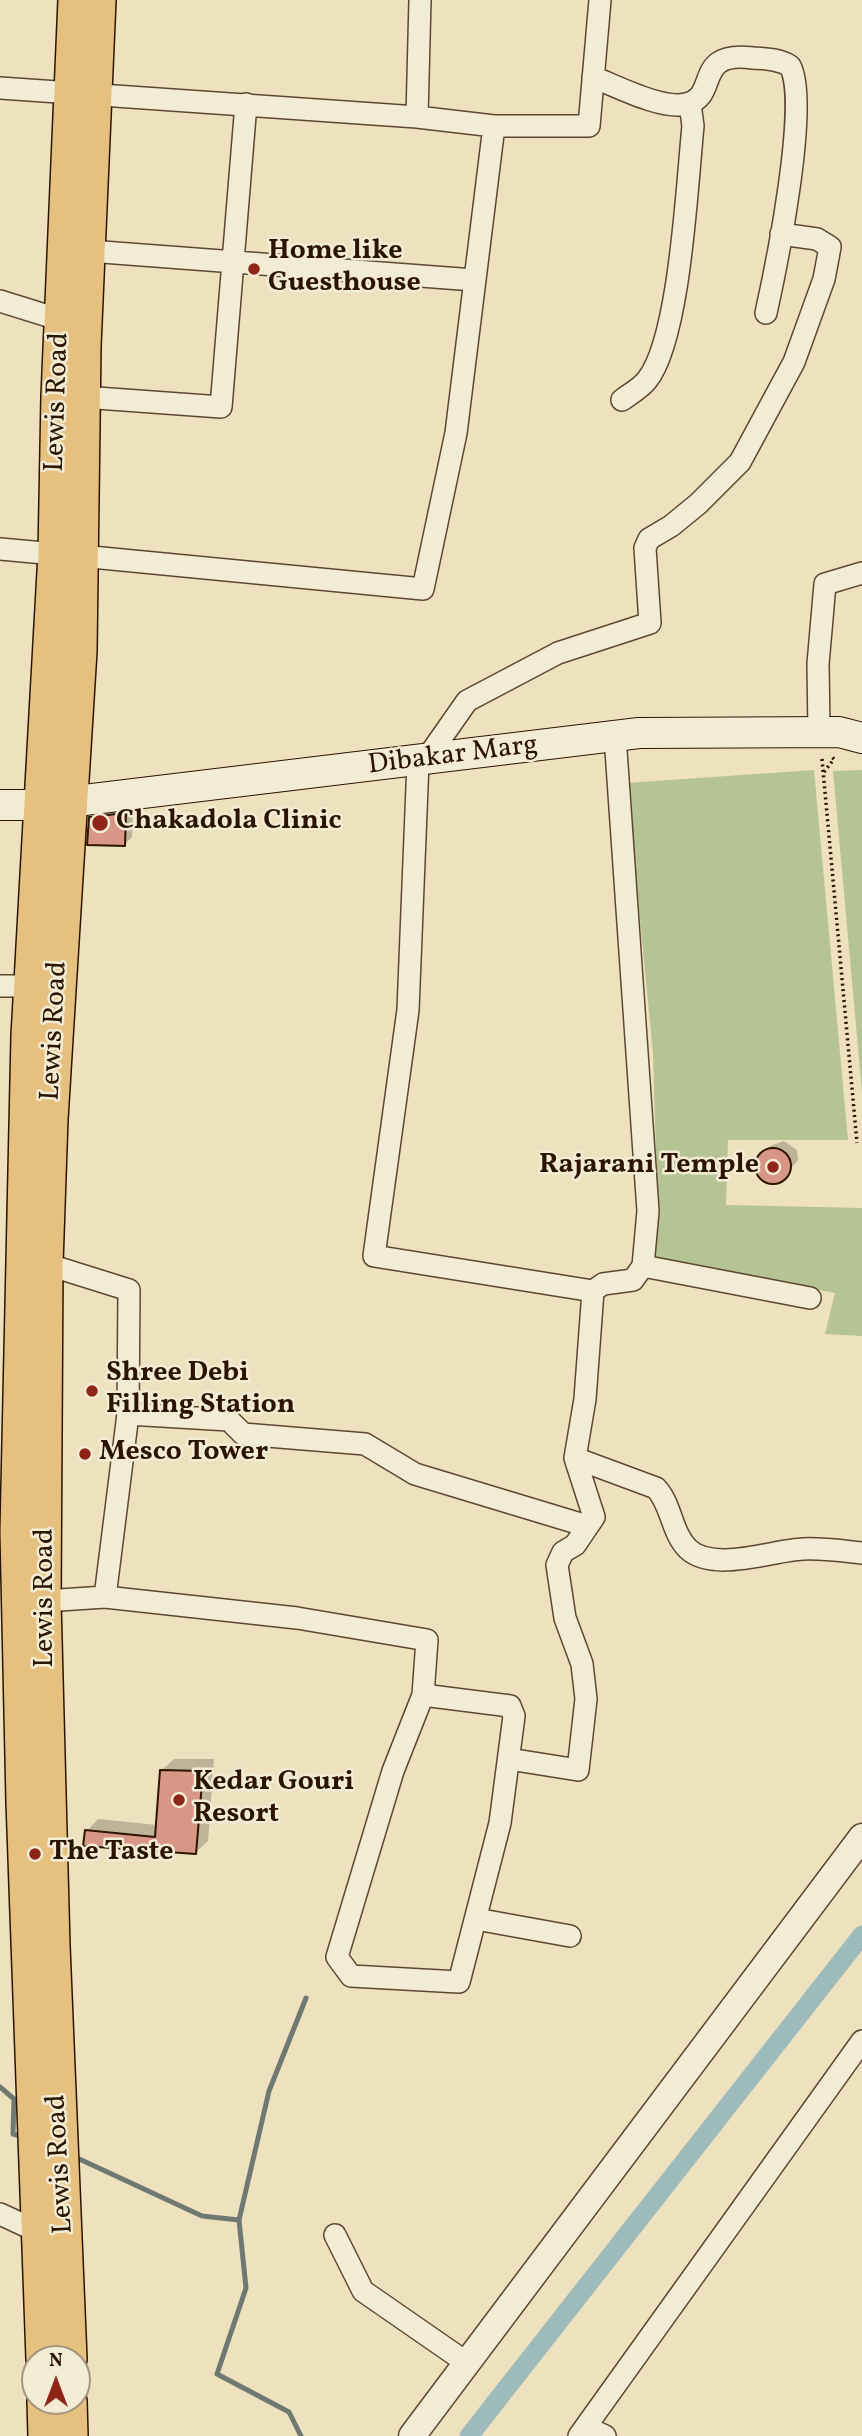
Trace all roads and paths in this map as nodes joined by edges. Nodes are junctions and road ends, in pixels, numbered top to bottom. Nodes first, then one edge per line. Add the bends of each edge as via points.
1 (75, 0) edge
2 (99, 0) edge
3 (420, 0) edge
4 (600, 0) edge
5 (593, 77) junction
6 (0, 88) edge
7 (83, 93) junction
8 (246, 104) junction
9 (690, 104) junction
10 (417, 117) junction
11 (494, 126) junction
12 (781, 233) junction
13 (89, 251) junction
14 (234, 261) junction
15 (474, 279) junction
16 (0, 301) edge
17 (766, 313) dead end
18 (61, 320) junction
19 (83, 397) junction
20 (622, 400) dead end
21 (0, 549) edge
22 (68, 555) junction
23 (862, 573) edge
24 (615, 736) junction
25 (839, 738) edge
26 (421, 761) junction
27 (824, 772) junction
28 (56, 803) junction
29 (0, 805) edge
30 (54, 839) junction
31 (16, 986) edge
32 (857, 1143) dead end
33 (46, 1264) junction
34 (643, 1266) junction
35 (593, 1291) junction
36 (810, 1298) dead end
37 (128, 1414) junction
38 (575, 1458) junction
39 (587, 1526) junction
40 (9, 1532) edge
41 (862, 1553) edge
42 (105, 1598) junction
43 (44, 1601) junction
44 (423, 1695) junction
45 (509, 1759) junction
46 (24, 1795) edge
47 (862, 1837) edge
48 (476, 1919) junction
49 (570, 1936) dead end
50 (862, 2041) edge
51 (50, 2163) junction
52 (0, 2214) edge
53 (39, 2232) junction
54 (335, 2235) dead end
55 (55, 2345) edge
56 (56, 2345) edge
57 (467, 2363) junction
58 (590, 2433) edge
59 (412, 2436) edge

1 - 7 main road, Lewis Road
2 - 7 main road, Lewis Road
3 - 10 street
4 - 5 street
5 - 9 street via 663,103
5 - 11 street via 589,126
6 - 7 street
7 - 8 street
7 - 13 main road, Lewis Road
7 - 18 main road, Lewis Road
8 - 10 street
8 - 14 street
9 - 12 street via 722,59 734,55 790,66 795,85 795,142
9 - 20 street via 693,126 669,330 647,382
10 - 11 street
11 - 15 street
12 - 17 street
12 - 26 street via 817,239 830,247 824,279 794,362 740,462 698,504 649,539 645,548 650,622 558,653 467,701
13 - 14 street
13 - 19 main road, Lewis Road
14 - 15 street
14 - 19 street via 221,407
15 - 22 street via 456,433 423,589
16 - 18 street
18 - 22 main road, Lewis Road
19 - 22 main road, Lewis Road
21 - 22 street
22 - 28 main road, Lewis Road
23 - 25 street via 825,584 818,664
24 - 25 main road, Dibakar Marg
24 - 26 main road, Dibakar Marg
24 - 34 street via 648,1211
25 - 27 path
25 - 27 path via 834,759
26 - 28 main road, Dibakar Marg
26 - 35 street via 408,1010 374,1256
27 - 32 path
28 - 29 main road, Dibakar Marg
28 - 30 main road, Lewis Road
30 - 31 main road, Lewis Road
30 - 33 main road, Lewis Road
31 - 40 main road, Lewis Road via 22,1228
33 - 37 street via 129,1290
33 - 43 main road, Lewis Road
34 - 35 street via 633,1280 603,1284
34 - 36 street
35 - 38 street via 585,1399
37 - 39 street via 229,1420 243,1434 365,1444 415,1474
37 - 42 street
38 - 39 street via 594,1517
38 - 41 street via 656,1488 677,1535 699,1556 767,1557 818,1548
39 - 45 street via 557,1565 586,1699 578,1770
40 - 46 main road, Lewis Road
42 - 43 street
42 - 44 street via 297,1618 427,1640
43 - 46 main road, Lewis Road
44 - 45 street via 510,1706 514,1716
44 - 48 street via 393,1771 337,1957 351,1976 459,1982
45 - 48 street via 500,1823
46 - 51 main road, Lewis Road
47 - 57 street
48 - 49 street
50 - 58 street
51 - 53 main road, Lewis Road
51 - 56 main road, Lewis Road
52 - 53 street
53 - 55 main road, Lewis Road
54 - 57 street via 363,2291
57 - 59 street

